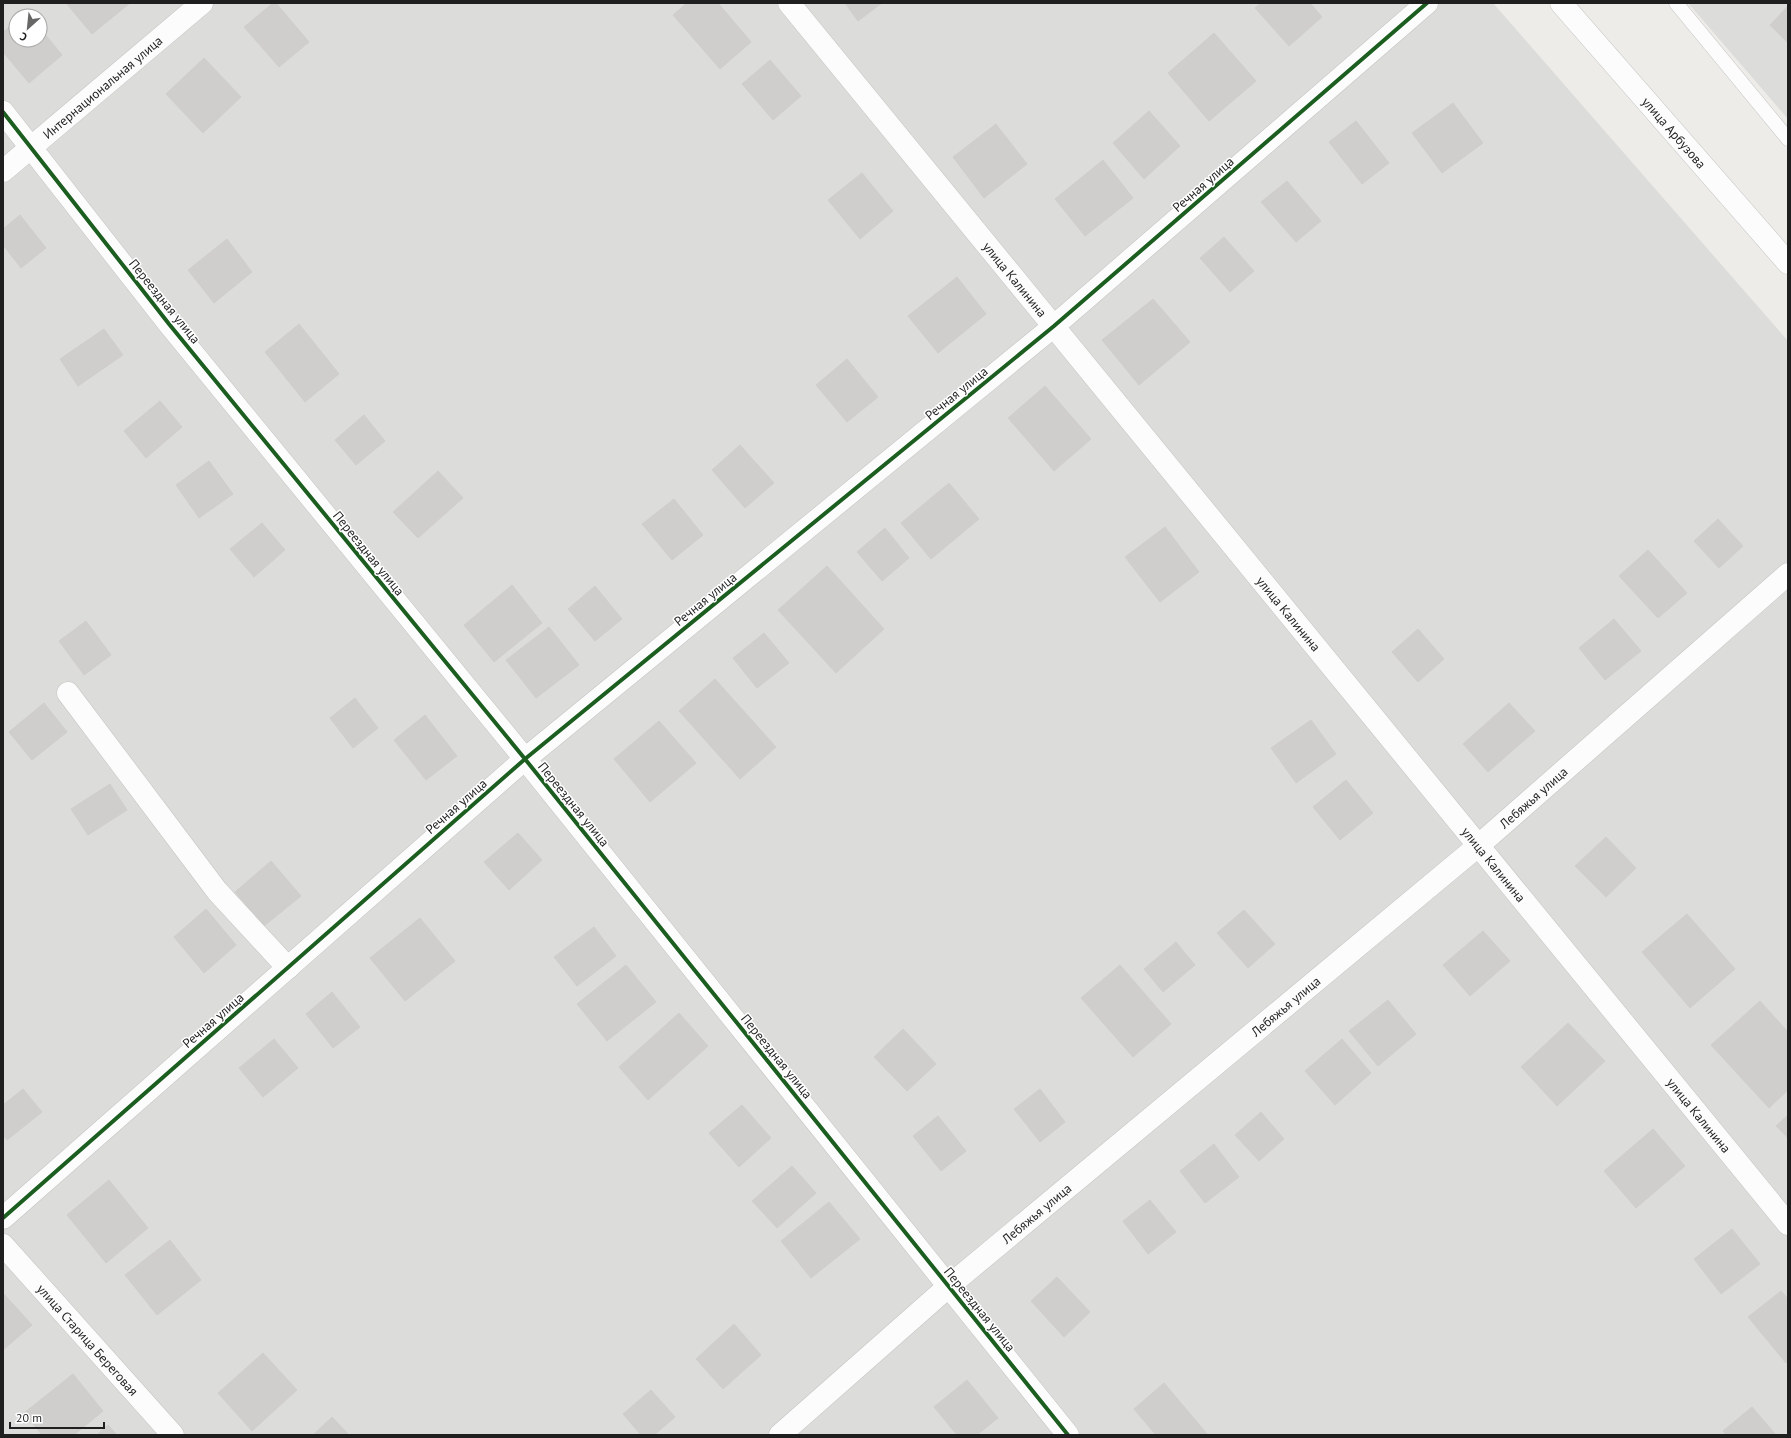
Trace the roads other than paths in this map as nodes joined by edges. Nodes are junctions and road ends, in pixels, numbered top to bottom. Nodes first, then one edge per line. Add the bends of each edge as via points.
1 (202, 3) edge
2 (788, 3) edge
3 (1428, 3) edge
4 (1561, 3) edge
5 (1676, 3) edge
6 (3, 112) edge
7 (1788, 139) edge
8 (30, 147) junction
9 (3, 171) edge
10 (1788, 263) edge
11 (1054, 326) junction
12 (1788, 574) edge
13 (68, 693) dead end
14 (525, 759) junction
15 (1478, 846) junction
16 (288, 968) junction
17 (3, 1218) edge
18 (1788, 1224) edge
19 (3, 1245) edge
20 (949, 1286) junction
21 (173, 1435) edge
22 (780, 1435) edge
23 (1068, 1435) edge

1 - 8 street, Интернациональная улица
2 - 11 street, улица Калинина
3 - 11 street, Речная улица
4 - 10 street, улица Арбузова
5 - 7 lane
6 - 8 street, Переездная улица
8 - 9 street, Интернациональная улица
8 - 14 street, Переездная улица via 174,330
11 - 14 street, Речная улица
11 - 15 street, улица Калинина
12 - 15 street, Лебяжья улица
13 - 16 street via 217,891
14 - 16 street, Речная улица
14 - 20 street, Переездная улица
15 - 18 street, улица Калинина
15 - 20 street, Лебяжья улица
16 - 17 street, Речная улица
19 - 21 street, улица Старица Береговая
20 - 22 street, Лебяжья улица
20 - 23 street, Переездная улица

